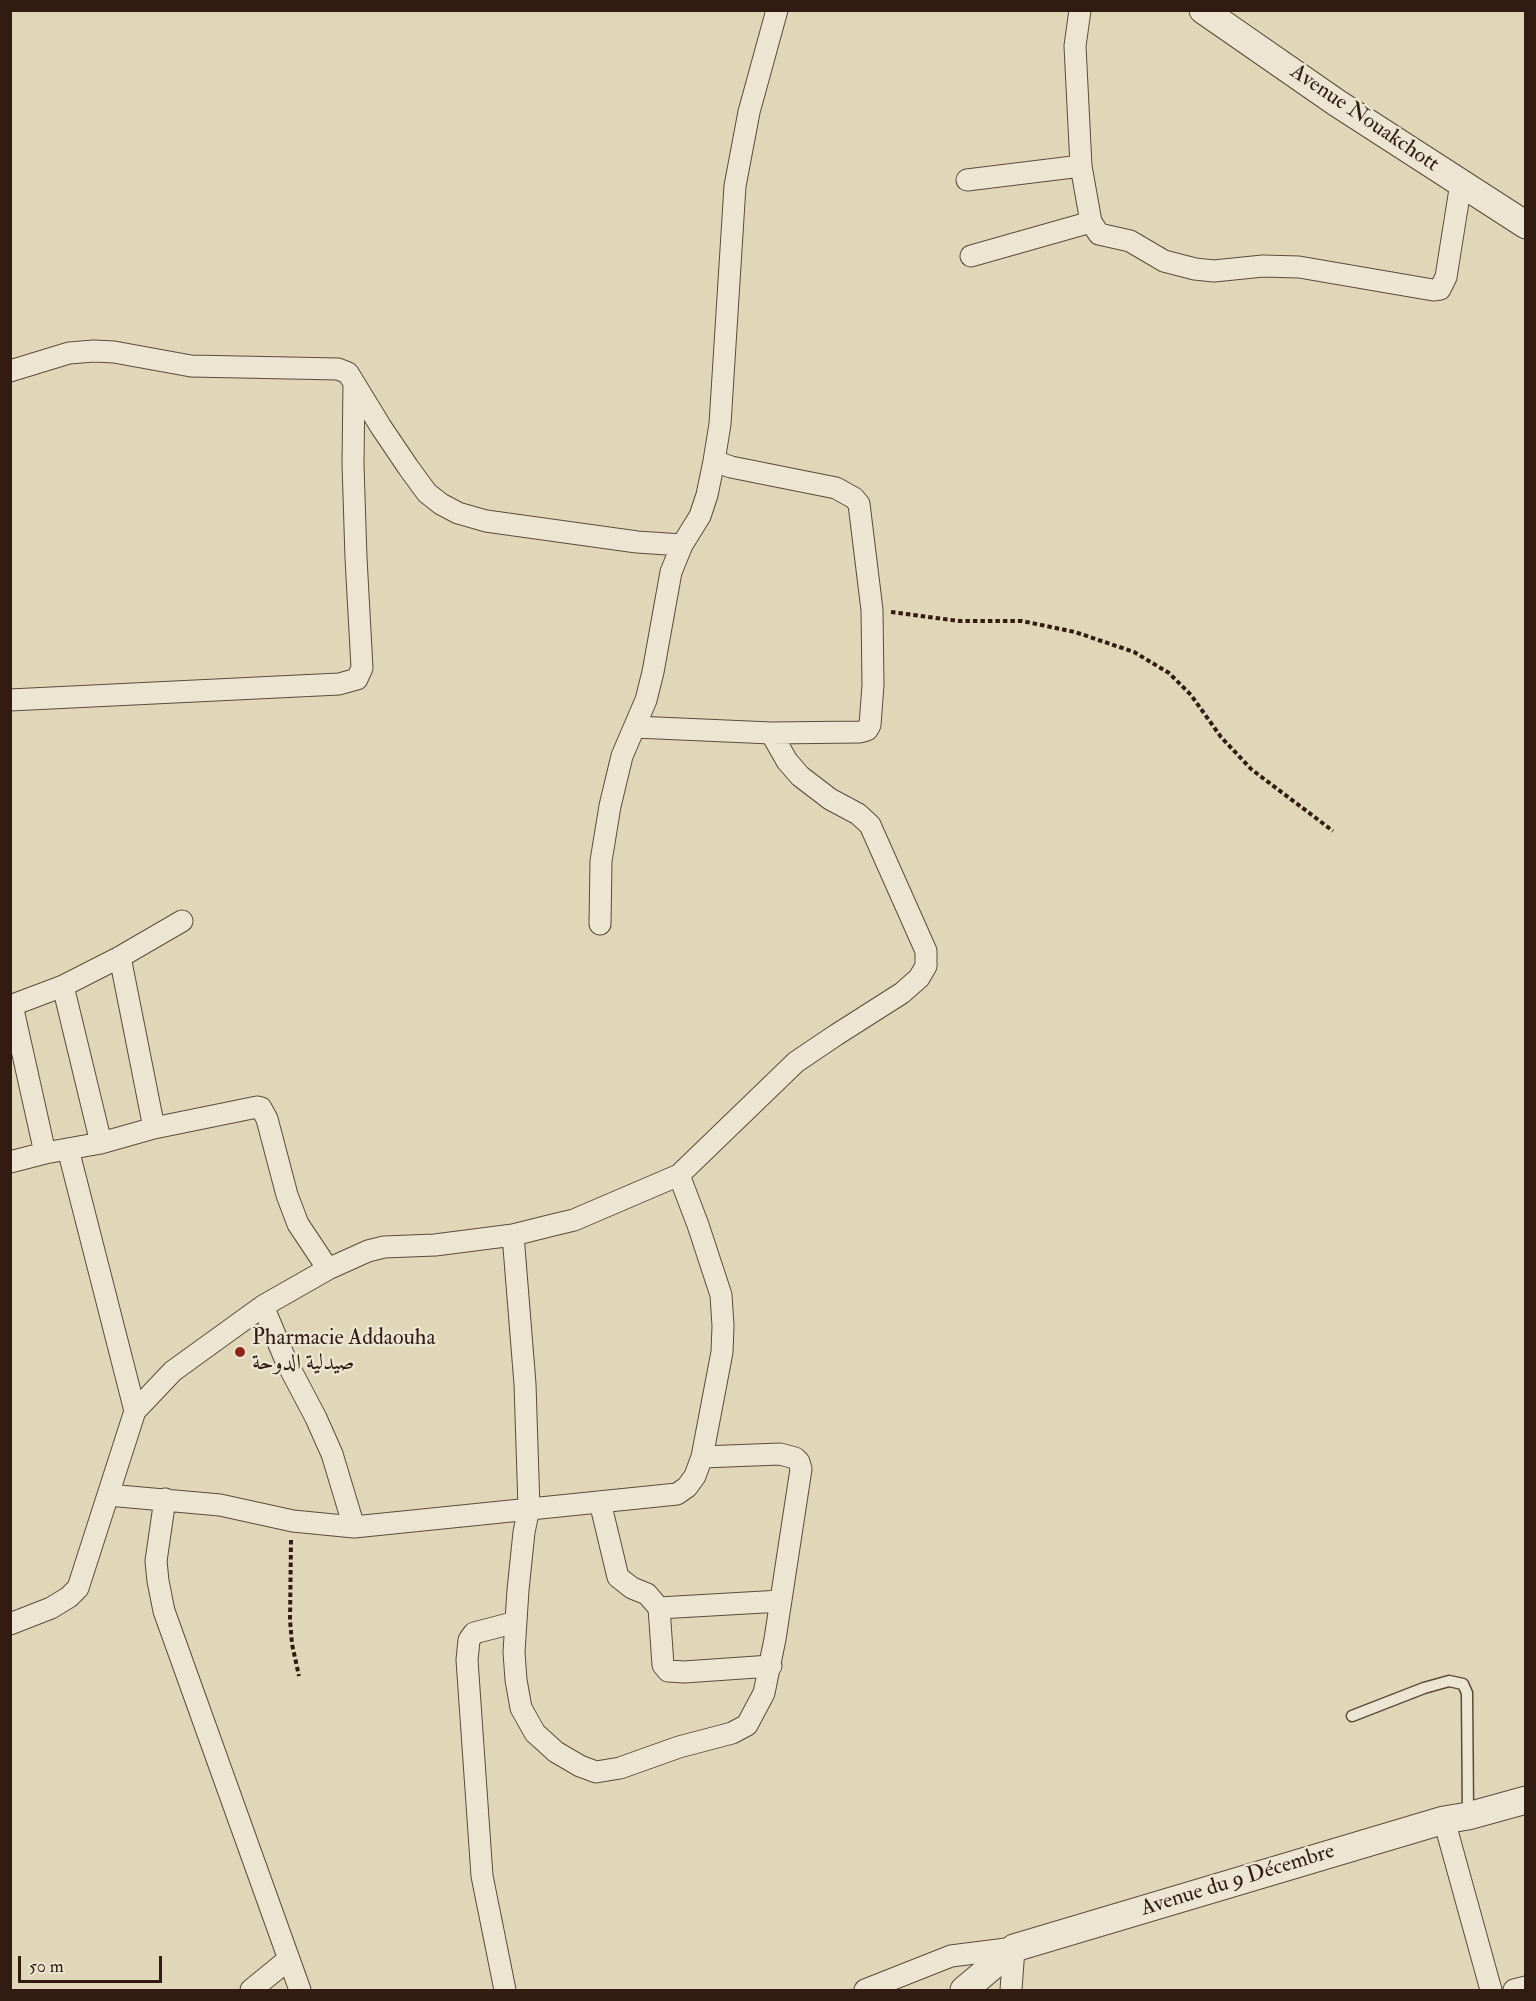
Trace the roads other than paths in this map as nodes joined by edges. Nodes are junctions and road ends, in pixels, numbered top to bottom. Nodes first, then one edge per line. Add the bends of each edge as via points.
1 (777, 10) edge
2 (1080, 10) edge
3 (1203, 10) edge
4 (1081, 166) junction
5 (967, 180) dead end
6 (1461, 183) junction
7 (1091, 222) junction
8 (1526, 225) edge
9 (971, 256) dead end
10 (10, 371) edge
11 (354, 382) junction
12 (714, 461) junction
13 (682, 545) junction
14 (10, 700) edge
15 (635, 727) junction
16 (771, 733) junction
17 (182, 921) dead end
18 (600, 924) dead end
19 (120, 957) junction
20 (63, 986) junction
21 (11, 1006) edge
22 (154, 1128) junction
23 (102, 1143) junction
24 (68, 1149) junction
25 (45, 1153) junction
26 (10, 1162) edge
27 (679, 1176) junction
28 (513, 1235) junction
29 (328, 1269) junction
30 (263, 1306) junction
31 (135, 1412) junction
32 (702, 1457) junction
33 (108, 1495) junction
34 (165, 1499) junction
35 (600, 1502) junction
36 (529, 1508) junction
37 (354, 1527) junction
38 (781, 1601) junction
39 (659, 1608) junction
40 (516, 1622) junction
41 (10, 1624) edge
42 (771, 1666) junction
43 (1352, 1716) dead end
44 (1526, 1800) edge
45 (1456, 1818) junction
46 (1014, 1948) junction
47 (289, 1959) junction
48 (1526, 1987) edge
49 (251, 1990) edge
50 (300, 1990) edge
51 (505, 1990) edge
52 (865, 1990) edge
53 (964, 1990) edge
54 (1011, 1990) edge
55 (1491, 1990) edge
56 (1514, 1990) edge

1 - 12 street via 749,112 735,186 720,424
2 - 4 street via 1075,46
3 - 6 street, Avenue Nouakchott
4 - 5 street
4 - 7 street
6 - 7 street via 1446,276 1440,289 1299,267 1214,271 1188,268 1164,261 1130,242 1100,234
6 - 8 street, Avenue Nouakchott
7 - 9 street
10 - 11 street via 69,353 114,352 191,366 338,369 348,373
11 - 13 street via 427,493 450,508 486,521
11 - 14 street via 353,464 362,668 357,679 339,684
12 - 13 street via 700,516
12 - 16 street via 836,488 859,504 872,610 870,725 860,732
13 - 15 street via 671,572 653,672
15 - 16 street
15 - 18 street via 622,756 610,806 601,861
16 - 27 street via 800,776 870,825 928,961 925,971 902,993 796,1062
17 - 19 street
19 - 20 street
19 - 22 street
20 - 21 street
20 - 23 street
21 - 25 street
22 - 23 street
22 - 29 street via 261,1108 298,1224
23 - 24 street
24 - 25 street
24 - 31 street
25 - 26 street
27 - 28 street via 574,1220
27 - 32 street via 721,1295 722,1353
28 - 29 street via 384,1247
28 - 36 street via 525,1384
29 - 30 street
30 - 31 street via 173,1371
30 - 37 street via 332,1454
31 - 33 street
32 - 35 street via 695,1476 677,1494
32 - 38 street via 780,1454 799,1462
33 - 34 street
33 - 41 street via 78,1588 51,1608
34 - 37 street via 220,1505 292,1521
34 - 47 street via 156,1560 164,1611
35 - 36 street
35 - 39 street via 618,1577 647,1594
36 - 37 street
36 - 40 street
38 - 39 street
38 - 42 street
39 - 42 street via 663,1665 668,1671
40 - 42 street via 514,1652 520,1707 535,1733 556,1752 596,1772 620,1768 747,1725 764,1693
40 - 51 street via 474,1633 469,1640 467,1660 482,1876
43 - 45 lane via 1424,1688 1449,1681 1463,1683 1467,1693
44 - 45 street, Avenue du 9 Décembre
45 - 46 street, Avenue du 9 Décembre
45 - 55 street
46 - 52 street via 951,1956
46 - 53 street, Avenue du 9 Décembre
46 - 54 street
47 - 49 street
47 - 50 street
48 - 56 street

